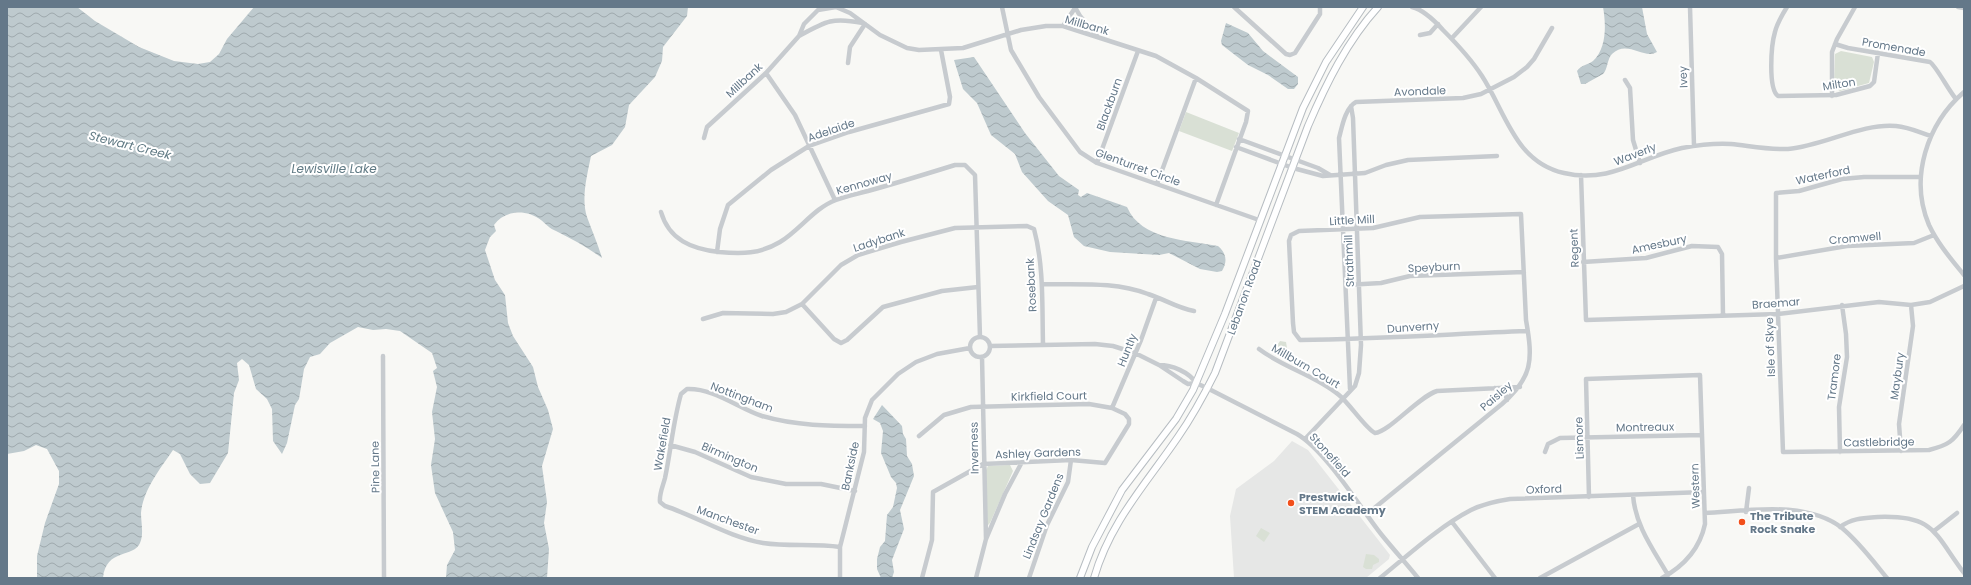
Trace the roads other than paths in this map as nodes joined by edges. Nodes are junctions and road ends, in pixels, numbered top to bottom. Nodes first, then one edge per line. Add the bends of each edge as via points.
1 (1002, 7) edge
2 (1234, 7) edge
3 (1363, 7) edge
4 (1378, 7) edge
5 (1412, 7) edge
6 (1482, 7) edge
7 (1690, 7) edge
8 (1787, 7) edge
9 (1855, 7) edge
10 (1958, 7) edge
11 (1075, 8) edge
12 (1419, 8) edge
13 (1964, 8) edge
14 (1321, 9) edge
15 (865, 24) junction
16 (1438, 24) junction
17 (1064, 26) junction
18 (1552, 28) dead end
19 (1007, 34) junction
20 (1420, 35) dead end
21 (799, 36) junction
22 (1099, 38) junction
23 (1452, 38) junction
24 (1835, 44) junction
25 (941, 50) junction
26 (1138, 51) junction
27 (1878, 53) junction
28 (848, 63) dead end
29 (766, 73) junction
30 (1196, 78) junction
31 (1625, 80) dead end
32 (1490, 90) junction
33 (1964, 92) edge
34 (1832, 96) junction
35 (1956, 99) junction
36 (1351, 106) junction
37 (1931, 136) junction
38 (704, 138) dead end
39 (1239, 139) junction
40 (809, 146) junction
41 (1694, 146) junction
42 (1236, 147) junction
43 (1284, 155) junction
44 (1497, 156) dead end
45 (1295, 160) junction
46 (1097, 163) junction
47 (1280, 163) junction
48 (1640, 163) junction
49 (1293, 168) junction
50 (1341, 174) junction
51 (1355, 174) junction
52 (1330, 175) junction
53 (1581, 175) junction
54 (1921, 177) junction
55 (1157, 184) junction
56 (1776, 193) joint
57 (835, 200) junction
58 (1216, 205) junction
59 (661, 212) dead end
60 (1521, 214) joint
61 (1259, 220) junction
62 (976, 227) junction
63 (1032, 227) joint
64 (1357, 229) junction
65 (1344, 230) junction
66 (1934, 235) junction
67 (717, 252) junction
68 (1776, 258) junction
69 (1584, 262) junction
70 (1524, 272) junction
71 (1964, 275) edge
72 (1042, 284) junction
73 (1359, 284) junction
74 (1346, 285) junction
75 (1964, 286) edge
76 (978, 288) junction
77 (1156, 298) junction
78 (802, 304) junction
79 (1911, 304) junction
80 (1842, 305) junction
81 (1194, 311) dead end
82 (1778, 314) junction
83 (1723, 315) junction
84 (703, 319) dead end
85 (1586, 320) joint
86 (1528, 331) junction
87 (980, 337) junction
88 (1347, 339) junction
89 (1361, 339) junction
90 (1300, 340) joint
91 (1043, 344) junction
92 (990, 346) junction
93 (970, 348) junction
94 (1259, 349) dead end
95 (1135, 353) junction
96 (383, 356) dead end
97 (982, 357) junction
98 (1159, 365) junction
99 (1700, 376) joint
100 (1196, 383) junction
101 (1520, 387) junction
102 (1207, 388) junction
103 (1496, 388) junction
104 (1350, 389) junction
105 (684, 390) joint
106 (1343, 399) junction
107 (1507, 400) junction
108 (983, 407) junction
109 (1112, 408) junction
110 (1964, 425) edge
111 (865, 426) junction
112 (1702, 435) junction
113 (919, 436) dead end
114 (1588, 438) junction
115 (1305, 439) junction
116 (670, 445) junction
117 (1901, 451) junction
118 (1546, 452) dead end
119 (1784, 452) joint
120 (1840, 452) junction
121 (1072, 460) junction
122 (1022, 462) junction
123 (983, 464) junction
124 (1102, 464) joint
125 (1749, 488) dead end
126 (854, 491) junction
127 (1704, 492) junction
128 (1633, 495) junction
129 (1589, 497) junction
130 (660, 502) joint
131 (1746, 512) junction
132 (1705, 513) junction
133 (1957, 513) dead end
134 (1367, 514) junction
135 (1452, 522) junction
136 (1639, 524) junction
137 (1840, 527) junction
138 (1934, 531) junction
139 (986, 539) junction
140 (840, 547) junction
141 (1403, 559) junction
142 (1964, 573) edge
143 (1668, 575) junction
144 (384, 578) edge
145 (840, 578) edge
146 (922, 578) edge
147 (976, 578) edge
148 (1028, 578) edge
149 (1080, 578) edge
150 (1094, 578) edge
151 (1380, 578) edge
152 (1418, 578) edge
153 (1495, 578) edge
154 (1540, 578) edge
155 (1662, 578) edge
156 (1887, 578) edge

1 - 19 street, Glenturret Circle
2 - 14 street via 1286,54 1291,55 1296,51
3 - 43 main road, Lebanon Road via 1335,47 1312,87
4 - 45 main road, Lebanon Road via 1326,85
5 - 12 street, Waverly
6 - 23 street
7 - 41 street, Ivey
8 - 34 street, Milton via 1777,25 1772,43 1773,88 1776,95
9 - 24 street
10 - 13 street
11 - 17 street
11 - 22 street
12 - 16 street, Waverly
15 - 21 street, Millbank via 833,20
15 - 21 street, Millbank via 836,7 818,10 804,24
15 - 25 street, Millbank via 880,35 907,48
15 - 28 street via 850,48
16 - 20 street via 1430,33
16 - 23 street, Waverly
17 - 19 street, Millbank via 1046,26
17 - 22 street, Millbank
18 - 32 street, Avondale via 1527,67
19 - 25 street, Millbank via 963,48
19 - 46 street, Glenturret Circle via 1011,50 1043,104 1080,152
21 - 29 street, Millbank
22 - 26 street, Millbank
23 - 32 street, Waverly via 1472,61
24 - 27 street, Promenade via 1844,48
24 - 34 street via 1831,62
25 - 40 street, Adelaide via 950,97 948,104
26 - 30 street, Millbank via 1156,56
26 - 46 street, Blackburn
27 - 34 street, Milton via 1872,84
27 - 35 street, Promenade via 1930,62
29 - 38 street, Millbank via 707,127
29 - 40 street via 795,115
30 - 39 street, Millbank via 1248,111
30 - 55 street
31 - 48 street via 1630,88 1632,140
32 - 36 street, Avondale via 1463,98 1356,102
32 - 53 street, Waverly via 1513,135 1526,152 1537,161 1562,173
33 - 35 street
35 - 37 street via 1942,116
36 - 50 street, Strathmill via 1342,124 1339,138
36 - 51 street, Strathmill
37 - 41 street, Waverly via 1908,128 1888,126 1870,128 1788,149 1729,144
37 - 54 street via 1925,152
39 - 42 street
39 - 43 street
40 - 57 street
40 - 67 street, Adelaide via 771,170 728,205 720,229
41 - 48 street, Waverly via 1666,152
42 - 47 street
42 - 58 street
43 - 45 street
43 - 47 main road, Lebanon Road
44 - 51 street via 1408,160
45 - 49 main road, Lebanon Road
45 - 52 street
46 - 55 street, Glenturret Circle
47 - 49 street
47 - 61 main road, Lebanon Road
48 - 53 street, Waverly via 1622,170
49 - 52 street via 1315,175
49 - 102 main road, Lebanon Road via 1215,374
50 - 51 street
50 - 52 street
50 - 65 street, Strathmill
51 - 64 street, Strathmill
53 - 69 street, Regent
54 - 56 street, Waterford via 1842,179 1799,191
54 - 66 street via 1925,211
55 - 58 street, Glenturret Circle
56 - 68 street, Isle of Skye
57 - 62 street, Kennoway via 955,165 965,165 975,175
57 - 67 street, Kennoway via 810,216 782,241 767,249 740,254
58 - 61 street, Glenturret Circle
59 - 67 street, Kennoway via 668,227 680,240 701,250
60 - 64 street, Little Mill via 1420,218 1380,228
60 - 70 street, Paisley
61 - 100 main road, Lebanon Road via 1225,314
62 - 63 street, Ladybank
62 - 76 street
62 - 78 street, Ladybank via 943,230 858,255 840,266
63 - 72 street, Rosebank via 1036,234
64 - 65 street, Little Mill
64 - 73 street, Strathmill
65 - 74 street, Strathmill
65 - 90 street, Little Mill via 1299,231 1291,236 1293,323 1294,332
66 - 68 street, Cromwell via 1914,243 1847,246
66 - 71 street
68 - 82 street, Isle of Skye
69 - 83 street, Amesbury via 1639,259 1680,248 1714,246 1722,254
69 - 85 street, Regent
70 - 73 street, Speyburn via 1410,276 1381,283
70 - 86 street, Paisley
72 - 77 street via 1106,285
72 - 91 street, Rosebank
73 - 74 street, Speyburn
73 - 89 street, Strathmill
74 - 88 street, Strathmill
75 - 79 street, Braemar via 1930,302
76 - 78 street via 942,291 883,308 841,343 834,339
76 - 87 street
77 - 81 street
77 - 95 street, Huntly
78 - 84 street, Ladybank via 786,312 773,314 723,313
79 - 80 street, Braemar via 1879,302
79 - 117 street, Maybury via 1913,326 1899,424
80 - 82 street, Braemar
80 - 120 street, Tramore via 1847,357 1840,407
82 - 83 street, Braemar
82 - 119 street, Isle of Skye
83 - 85 street, Braemar
86 - 89 street, Dunverny
86 - 101 street, Paisley via 1529,368
87 - 92 street via 987,340
87 - 93 street via 973,340
88 - 89 street, Dunverny
88 - 90 street, Dunverny
88 - 104 street, Strathmill
89 - 104 street, Strathmill via 1359,374 1355,386
91 - 92 street
91 - 95 street via 1095,344
92 - 97 street via 988,353
93 - 97 street via 974,355
93 - 111 street, Bankside via 923,358 904,370 872,400 866,412
94 - 106 street, Millburn Court via 1327,387
95 - 98 street
95 - 109 street, Huntly
96 - 144 street, Pine Lane
97 - 108 street, Inverness
98 - 100 street via 1188,384
98 - 100 street via 1187,373
99 - 112 street, Western
99 - 114 street, Lismore via 1586,379
100 - 102 street, Stonefield
100 - 149 main road, Lebanon Road via 1176,418 1122,490 1092,547
101 - 103 street
101 - 107 street, Paisley
102 - 115 street, Stonefield
102 - 150 main road, Lebanon Road via 1178,438 1126,508
103 - 106 street, Millburn Court via 1445,390 1427,394 1378,433 1370,429
103 - 107 street via 1505,393
104 - 106 street, Strathmill
105 - 111 street, Nottingham via 691,389 717,396 761,415 802,425
105 - 116 street, Wakefield
106 - 115 street, Strathmill
107 - 134 street, Paisley
108 - 109 street, Kirkfield Court via 1075,404
108 - 113 street, Kirkfield Court via 962,409 944,415
108 - 123 street, Inverness
109 - 124 street, Kirkfield Court via 1125,414 1129,424 1108,460
110 - 117 street, Castlebridge via 1955,439 1947,445 1929,450
111 - 126 street, Bankside via 864,452
112 - 114 street, Montreaux
112 - 127 street, Western
114 - 118 street, Montreaux via 1560,438 1548,444
114 - 129 street, Lismore
115 - 134 street, Stonefield
116 - 126 street, Birmington via 695,452 751,477 786,484 821,484
116 - 130 street, Wakefield
117 - 120 street, Castlebridge
119 - 120 street, Castlebridge
121 - 122 street, Ashley Gardens
121 - 124 street, Ashley Gardens
121 - 148 street, Lindsay Gardens via 1068,482 1047,525
122 - 123 street, Ashley Gardens
122 - 139 street, Inverness
123 - 139 street, Inverness
123 - 146 street, Ashley Gardens via 933,492 932,540
125 - 131 street
126 - 140 street, Bankside
127 - 128 street, Oxford
127 - 132 street, Western
128 - 129 street, Oxford
128 - 136 street
129 - 135 street, Oxford via 1510,499 1492,502
130 - 140 street, Manchester via 756,541
131 - 132 street
131 - 137 street via 1807,512
132 - 143 street, Western via 1703,536 1697,548
133 - 138 street
134 - 141 street, Stonefield
135 - 141 street, Oxford
135 - 153 street
136 - 143 street
136 - 154 street
137 - 138 street via 1855,519 1901,517 1921,521
137 - 156 street
138 - 142 street
139 - 147 street, Inverness
140 - 145 street, Bankside
141 - 151 street, Oxford
141 - 152 street, Stonefield
143 - 155 street, Western

